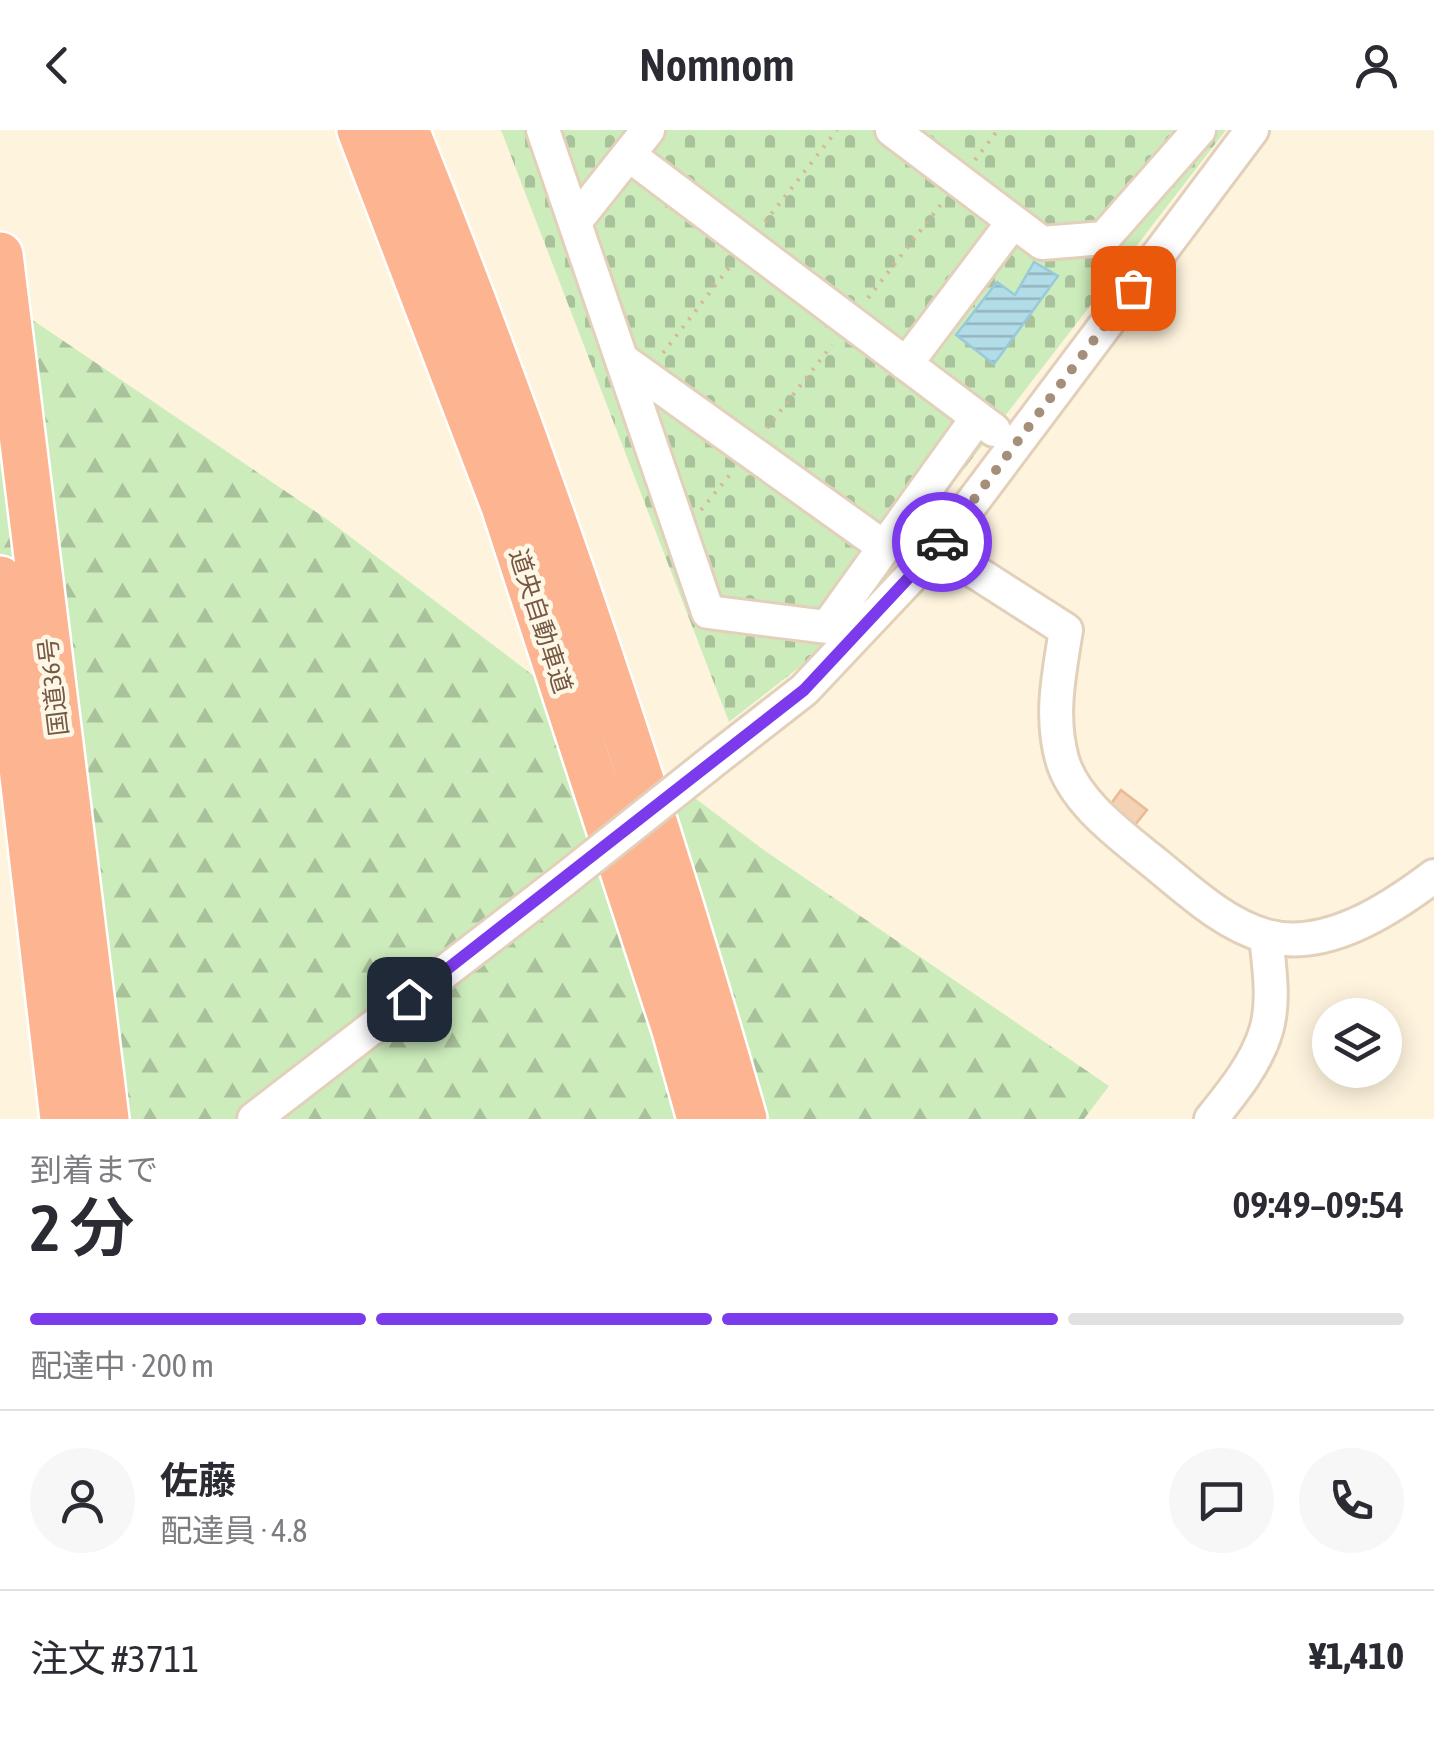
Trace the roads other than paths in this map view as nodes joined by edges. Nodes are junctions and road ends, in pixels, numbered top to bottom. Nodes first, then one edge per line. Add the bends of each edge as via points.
1 (360, 130) edge
2 (406, 130) edge
3 (543, 130) edge
4 (892, 130) edge
5 (1199, 130) edge
6 (1252, 130) edge
7 (639, 143) edge
8 (574, 222) junction
9 (1013, 222) junction
10 (0, 255) edge
11 (624, 361) junction
12 (906, 364) junction
13 (977, 418) junction
14 (1014, 445) junction
15 (884, 547) junction
16 (938, 548) junction
17 (1, 593) edge
18 (1434, 876) edge
19 (1266, 936) junction
20 (63, 1119) edge
21 (106, 1119) edge
22 (254, 1119) edge
23 (700, 1119) edge
24 (744, 1119) edge
25 (1211, 1119) edge

1 - 23 highway, 道央自動車道 via 504,506
2 - 24 highway, 道央自動車道 via 630,744
3 - 8 street
4 - 9 street
5 - 9 street via 1104,238 1042,243
6 - 14 street
7 - 8 street
7 - 12 street
8 - 11 street
9 - 12 street
10 - 21 highway, 国道36号
11 - 15 street
11 - 15 street via 708,612 827,627
12 - 13 street
13 - 14 street
13 - 15 street
14 - 16 street
16 - 19 street via 1066,630 1054,700 1062,762 1095,816 1215,911
16 - 22 street, bridge via 804,690
17 - 20 highway, 国道36号
18 - 19 street via 1356,925 1305,938
19 - 25 street via 1266,1032

